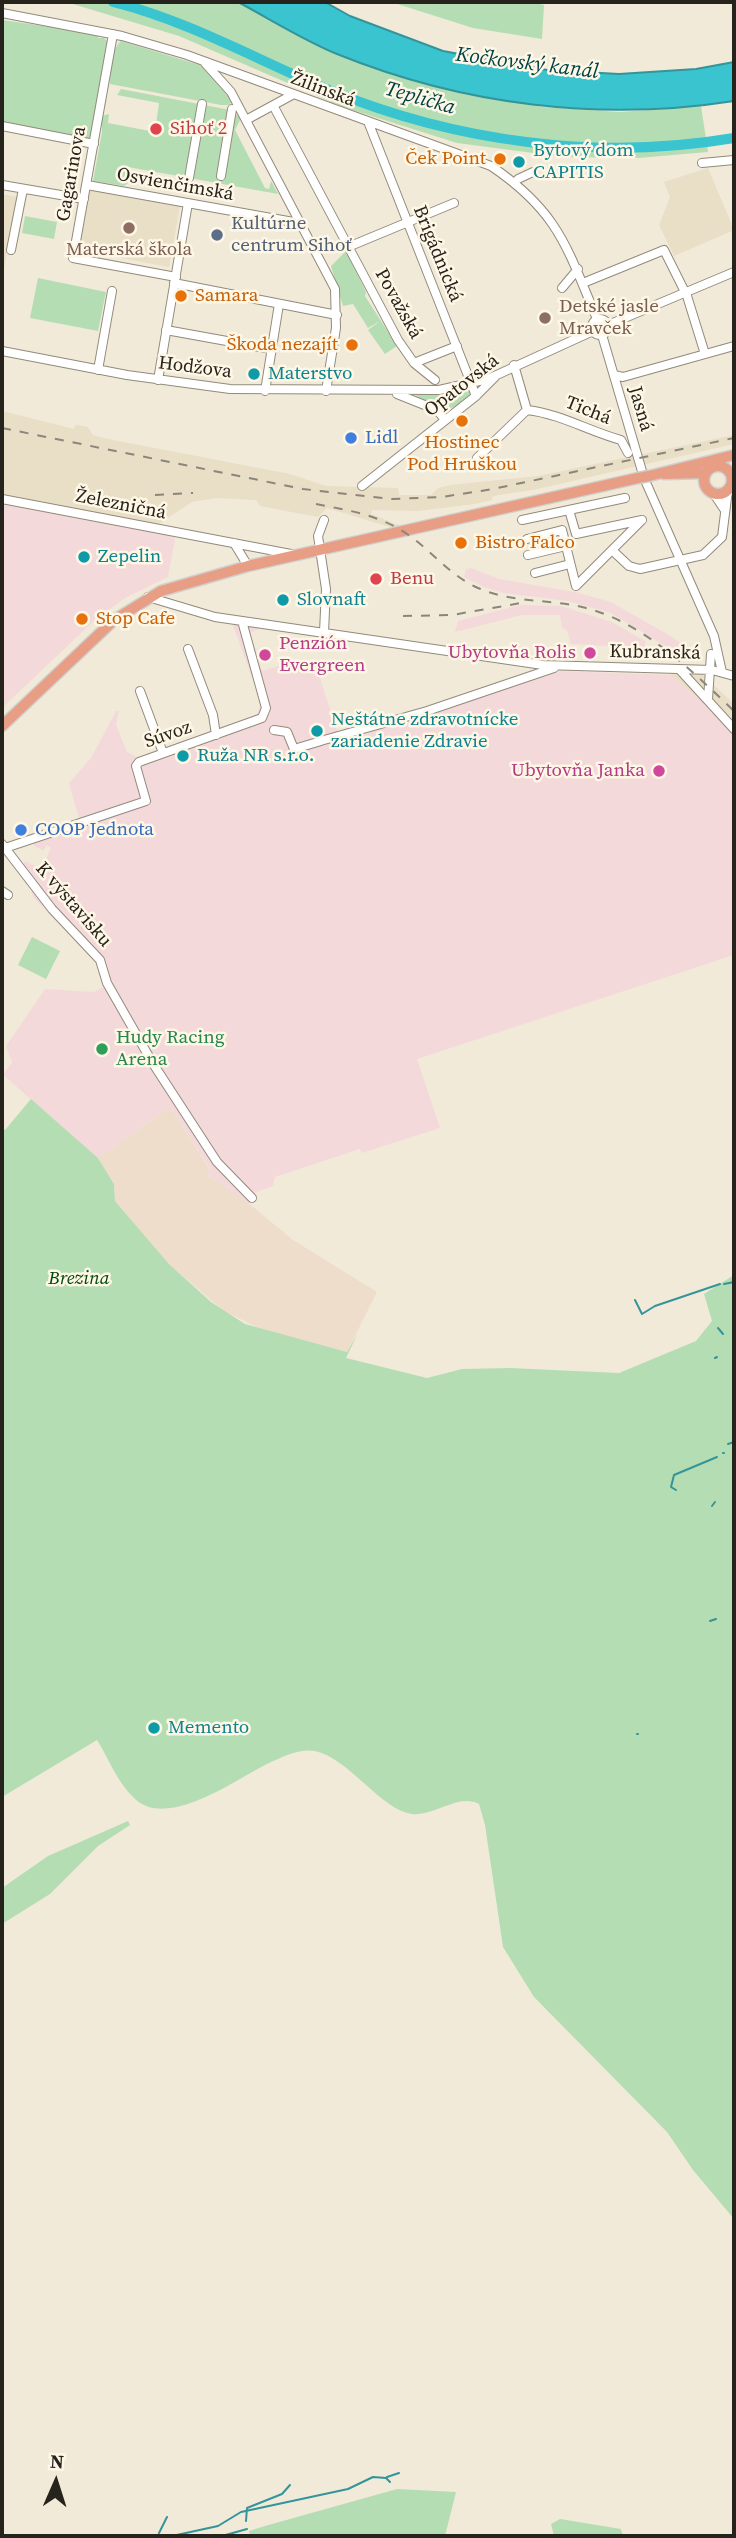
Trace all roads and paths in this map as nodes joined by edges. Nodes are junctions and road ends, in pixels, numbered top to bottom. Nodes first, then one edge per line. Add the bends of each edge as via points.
1 (2, 13) edge
2 (113, 34) junction
3 (204, 61) junction
4 (232, 72) junction
5 (231, 92) junction
6 (292, 95) junction
7 (202, 104) dead end
8 (274, 107) junction
9 (232, 109) dead end
10 (246, 120) junction
11 (369, 124) junction
12 (2, 126) edge
13 (94, 144) junction
14 (734, 160) edge
15 (702, 163) dead end
16 (533, 172) dead end
17 (221, 176) dead end
18 (189, 178) dead end
19 (518, 179) dead end
20 (2, 185) edge
21 (86, 185) junction
22 (23, 188) junction
23 (84, 200) junction
24 (188, 203) junction
25 (454, 203) dead end
26 (299, 223) junction
27 (408, 223) junction
28 (348, 247) junction
29 (11, 250) dead end
30 (578, 269) junction
31 (734, 272) edge
32 (175, 280) junction
33 (583, 283) junction
34 (562, 288) dead end
35 (112, 291) dead end
36 (685, 293) junction
37 (279, 304) junction
38 (337, 315) junction
39 (597, 319) junction
40 (608, 325) junction
41 (166, 330) junction
42 (593, 331) junction
43 (603, 335) junction
44 (457, 346) junction
45 (734, 346) edge
46 (271, 349) junction
47 (2, 351) edge
48 (705, 354) junction
49 (414, 363) junction
50 (514, 365) junction
51 (97, 370) junction
52 (496, 374) junction
53 (614, 375) junction
54 (158, 380) junction
55 (435, 380) dead end
56 (472, 384) junction
57 (265, 391) junction
58 (326, 391) junction
59 (387, 391) junction
60 (476, 396) junction
61 (527, 410) junction
62 (445, 420) junction
63 (628, 453) dead end
64 (734, 455) edge
65 (477, 458) dead end
66 (732, 473) edge
67 (649, 476) junction
68 (704, 479) junction
69 (362, 486) dead end
70 (728, 491) junction
71 (714, 494) junction
72 (625, 498) dead end
73 (2, 499) edge
74 (569, 510) junction
75 (724, 510) junction
76 (324, 520) dead end
77 (522, 520) dead end
78 (622, 524) junction
79 (527, 538) dead end
80 (624, 540) junction
81 (234, 543) junction
82 (566, 546) junction
83 (319, 550) junction
84 (613, 551) junction
85 (296, 555) junction
86 (528, 555) dead end
87 (679, 561) junction
88 (570, 564) junction
89 (248, 566) junction
90 (535, 573) dead end
91 (148, 597) junction
92 (242, 621) junction
93 (324, 632) junction
94 (714, 636) junction
95 (188, 649) dead end
96 (712, 654) junction
97 (557, 667) junction
98 (680, 670) junction
99 (692, 670) junction
100 (717, 671) junction
101 (734, 676) edge
102 (140, 691) dead end
103 (708, 699) junction
104 (265, 713) junction
105 (2, 726) edge
106 (734, 729) edge
107 (216, 735) junction
108 (163, 753) junction
109 (4, 846) edge
110 (252, 1198) dead end

1 - 2 street
2 - 3 street
2 - 13 street, Gagarinova
3 - 4 street, Žilinská
3 - 5 street
4 - 5 street
4 - 6 street, Žilinská
5 - 10 street
6 - 8 street
6 - 11 street, Žilinská
7 - 18 street
8 - 10 street
8 - 28 street, Považská
9 - 17 street
10 - 26 street
11 - 27 street, Brigádnická
11 - 30 street, Žilinská via 462,154 508,178 546,214
12 - 13 street
13 - 21 street, Gagarinova
14 - 15 street
16 - 19 street
20 - 22 street
21 - 23 street, Gagarinova
21 - 24 street, Osvienčimská
22 - 23 street
22 - 29 street
23 - 32 street, Gagarinova via 73,258
24 - 26 street, Osvienčimská
24 - 32 street
25 - 27 street
26 - 38 street via 335,289
27 - 28 street
27 - 44 street, Brigádnická
28 - 49 street, Považská
30 - 33 street, Žilinská
30 - 34 street
31 - 36 street
32 - 37 street
32 - 41 street
33 - 36 street via 664,250
33 - 39 street, Žilinská
35 - 51 street
36 - 40 street
36 - 48 street
37 - 38 street
37 - 46 street
38 - 58 street
39 - 40 street
39 - 42 street
40 - 43 street
41 - 46 street
41 - 54 street
42 - 43 street
42 - 50 street, Opatovská
43 - 53 street, Jasná
44 - 49 street, Považská
44 - 56 street, Brigádnická
45 - 48 street
46 - 57 street
47 - 51 street, Hodžova
48 - 53 street via 623,377
49 - 55 street
50 - 52 street, Opatovská
50 - 61 street
51 - 54 street, Hodžova
52 - 56 street, Hodžova
52 - 60 street, Opatovská
53 - 87 street, Jasná via 649,492
54 - 57 street, Hodžova
56 - 59 street, Hodžova
56 - 60 street, Brigádnická
57 - 58 street, Hodžova
58 - 59 street, Hodžova
59 - 62 street, Hodžova via 422,402
60 - 62 street, Opatovská
61 - 63 street, Tichá via 552,413 585,430 621,440
61 - 65 street
62 - 69 street, Opatovská
64 - 67 main road
66 - 68 main road via 715,466
66 - 70 main road
67 - 68 main road
67 - 83 main road
68 - 71 main road
70 - 71 main road
70 - 75 street
71 - 75 street
72 - 74 street
73 - 81 street, Železničná
74 - 77 street
74 - 78 street via 576,534
75 - 87 street via 725,529 718,544 703,555
76 - 83 street via 317,536
78 - 80 street
78 - 80 street via 642,520
79 - 82 street via 562,530
80 - 84 street
81 - 85 street, Železničná
81 - 89 street
82 - 86 street
82 - 88 street
83 - 85 main road
83 - 93 street via 327,589
84 - 87 street via 635,569
84 - 88 street via 576,589
85 - 89 main road
87 - 94 street, Jasná
88 - 90 street
89 - 91 main road
91 - 92 street, Kubranská
91 - 105 main road via 114,620
92 - 93 street, Kubranská
92 - 104 street
93 - 97 street, Kubranská
94 - 96 street
94 - 100 street, Jasná
95 - 107 street
96 - 99 street via 704,665
96 - 100 street
97 - 98 street, Kubranská
97 - 104 street via 294,749 287,732 275,733
98 - 99 street, Kubranská
98 - 103 street
99 - 100 street, Kubranská
100 - 101 street, Kubranská
100 - 103 street via 707,685
102 - 108 street
103 - 106 street
104 - 107 street, Súvoz via 258,721
107 - 108 street, Súvoz
108 - 109 street, Súvoz via 136,766 146,801
109 - 110 street, K výstavisku via 52,909 100,960 107,983 152,1062 217,1162

